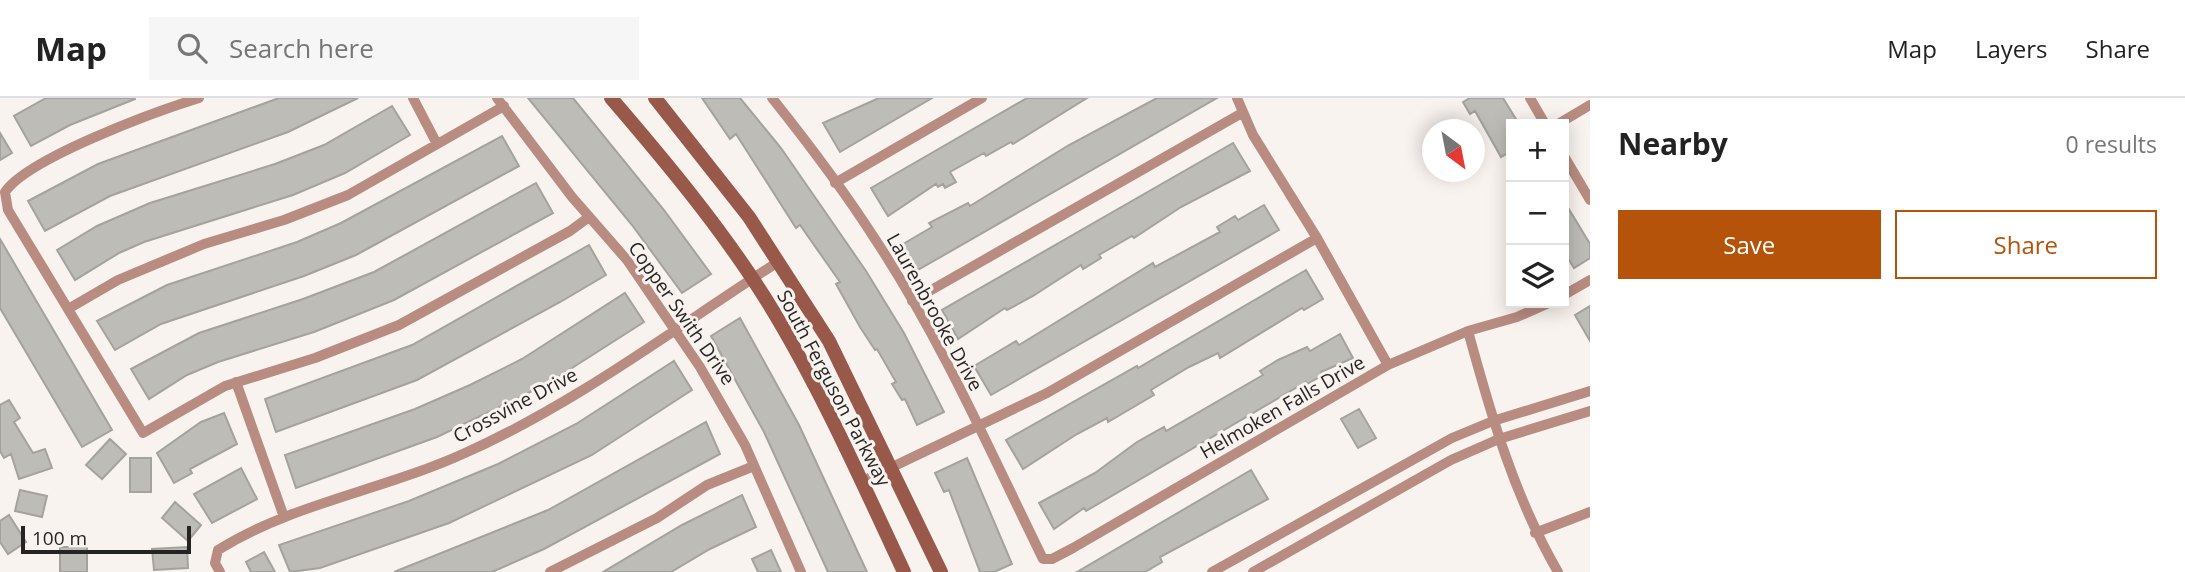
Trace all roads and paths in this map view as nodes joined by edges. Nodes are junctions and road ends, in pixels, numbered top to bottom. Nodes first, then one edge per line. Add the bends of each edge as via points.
1 (199, 98) edge
2 (413, 98) edge
3 (611, 98) edge
4 (655, 98) edge
5 (772, 98) edge
6 (982, 98) edge
7 (1237, 98) edge
8 (1530, 98) edge
9 (500, 102) edge
10 (1590, 105) edge
11 (1242, 113) junction
12 (1542, 119) edge
13 (1566, 119) edge
14 (437, 144) junction
15 (1569, 164) edge
16 (835, 183) junction
17 (1590, 200) edge
18 (589, 217) junction
19 (1317, 238) junction
20 (778, 262) junction
21 (752, 279) junction
22 (1590, 280) edge
23 (1569, 292) edge
24 (912, 300) junction
25 (1538, 308) edge
26 (68, 309) junction
27 (674, 330) junction
28 (1468, 331) junction
29 (1388, 365) junction
30 (236, 382) junction
31 (1590, 391) edge
32 (1590, 411) edge
33 (1493, 421) junction
34 (978, 427) junction
35 (1499, 439) junction
36 (754, 466) junction
37 (892, 469) junction
38 (863, 481) junction
39 (1590, 512) edge
40 (284, 517) junction
41 (1535, 533) junction
42 (1043, 559) joint
43 (220, 572) edge
44 (550, 572) edge
45 (801, 572) edge
46 (904, 572) edge
47 (942, 572) edge
48 (1212, 572) edge
49 (1252, 572) edge
50 (1558, 572) edge

1 - 26 street via 105,134 25,172 5,191 8,210
2 - 14 street
3 - 21 street, South Ferguson Parkway
4 - 20 street, South Ferguson Parkway via 749,217
5 - 16 street, Laurenbrooke Drive
6 - 16 street
7 - 11 street
8 - 12 street
9 - 14 street
9 - 18 street, Copper Swith Drive
10 - 13 street
11 - 19 street
11 - 24 street
14 - 26 street via 348,195 163,261
15 - 17 street
16 - 24 street, Laurenbrooke Drive
18 - 27 street, Copper Swith Drive via 627,260
18 - 30 street via 399,325
19 - 29 street
19 - 34 street
20 - 21 street, Crossvine Drive
20 - 37 street, South Ferguson Parkway via 829,341
21 - 27 street, Crossvine Drive
21 - 38 street, South Ferguson Parkway via 818,391
22 - 23 street
24 - 34 street, Laurenbrooke Drive
25 - 28 street, Helmoken Falls Drive
26 - 30 street via 143,433
27 - 36 street, Copper Swith Drive via 726,407
27 - 40 street, Crossvine Drive via 564,403 464,454
28 - 29 street, Helmoken Falls Drive
28 - 33 street
29 - 42 street, Helmoken Falls Drive via 1073,548
30 - 40 street
31 - 33 street
32 - 35 street
33 - 35 street
33 - 48 street via 1408,461
34 - 37 street
34 - 42 street, Laurenbrooke Drive
35 - 41 street
35 - 49 street via 1451,460
36 - 44 street via 707,485 657,518
36 - 45 street, Copper Swith Drive
37 - 38 street
37 - 47 street, South Ferguson Parkway
38 - 46 street, South Ferguson Parkway
39 - 41 street
40 - 43 street, Crossvine Drive via 218,550 215,562
41 - 50 street

